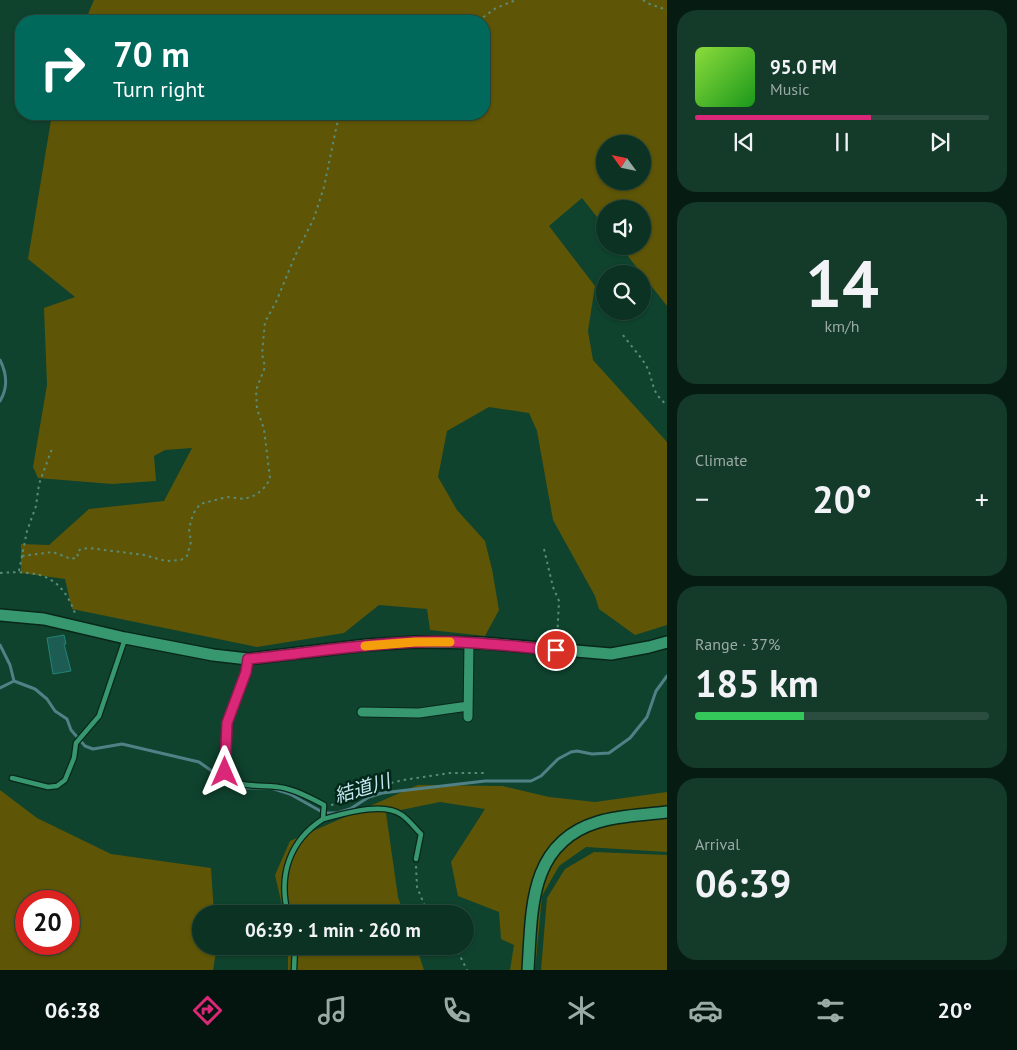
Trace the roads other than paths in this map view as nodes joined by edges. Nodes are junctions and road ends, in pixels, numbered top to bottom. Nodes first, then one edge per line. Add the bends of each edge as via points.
1 (0, 616) edge
2 (125, 638) junction
3 (469, 642) junction
4 (667, 642) edge
5 (248, 659) junction
6 (246, 672) joint
7 (468, 706) junction
8 (362, 712) dead end
9 (468, 717) dead end
10 (12, 778) dead end
11 (667, 812) edge
12 (323, 818) junction
13 (416, 859) road end
14 (286, 905) edge
15 (295, 955) edge
16 (294, 970) edge
17 (528, 970) edge

1 - 2 street via 44,619
2 - 5 street
2 - 10 lane via 99,716 76,743 65,780 57,786 48,787
3 - 4 street via 611,654
3 - 5 street via 381,644
3 - 7 street
5 - 6 street
6 - 12 lane via 227,723 225,763 228,777 237,784 284,788 307,796 324,806
7 - 8 street via 419,713
7 - 9 street
11 - 17 street via 589,825 563,842 538,879 533,896
12 - 13 lane via 375,809 402,814 421,834
12 - 14 lane via 306,833 288,861 284,881
15 - 16 lane

